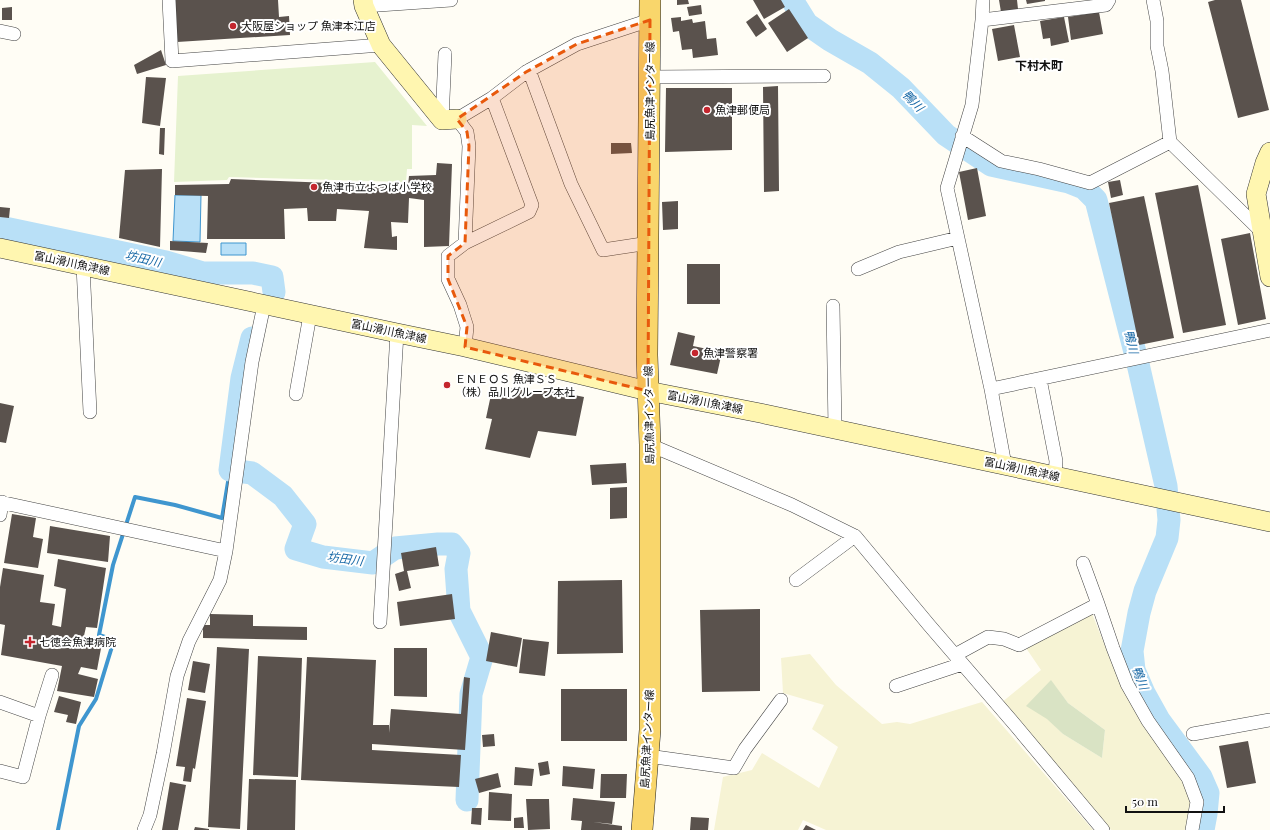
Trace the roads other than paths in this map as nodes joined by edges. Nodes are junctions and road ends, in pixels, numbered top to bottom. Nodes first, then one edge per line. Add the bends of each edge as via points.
1 (168, 0) edge
2 (451, 0) edge
3 (984, 0) edge
4 (1108, 0) edge
5 (1153, 0) edge
6 (364, 3) edge
7 (650, 10) edge
8 (982, 20) junction
9 (0, 31) edge
10 (14, 34) dead end
11 (381, 45) junction
12 (445, 54) dead end
13 (530, 70) junction
14 (824, 76) dead end
15 (650, 77) junction
16 (492, 98) junction
17 (449, 120) junction
18 (962, 136) junction
19 (1170, 142) junction
20 (1268, 160) edge
21 (1262, 232) junction
22 (958, 238) junction
23 (465, 243) junction
24 (649, 243) junction
25 (0, 248) edge
26 (83, 266) junction
27 (858, 269) dead end
28 (1270, 277) edge
29 (264, 304) junction
30 (833, 306) dead end
31 (310, 315) junction
32 (1270, 330) edge
33 (397, 333) junction
34 (465, 347) junction
35 (1040, 378) junction
36 (991, 389) junction
37 (648, 391) junction
38 (296, 394) dead end
39 (90, 412) dead end
40 (835, 429) junction
41 (650, 445) junction
42 (1005, 465) junction
43 (1055, 476) junction
44 (1, 506) edge
45 (1270, 522) edge
46 (855, 536) junction
47 (226, 551) junction
48 (1083, 562) dead end
49 (796, 580) dead end
50 (1098, 604) junction
51 (380, 622) dead end
52 (958, 660) junction
53 (52, 675) dead end
54 (896, 686) dead end
55 (781, 700) dead end
56 (0, 702) edge
57 (40, 716) junction
58 (1270, 720) edge
59 (1193, 734) dead end
60 (648, 756) junction
61 (0, 771) edge
62 (144, 830) edge
63 (642, 830) edge
64 (1103, 830) edge
65 (1192, 830) edge

1 - 11 street via 172,61
2 - 6 street
3 - 8 street
4 - 8 street via 1106,4
5 - 19 street
6 - 11 main road
7 - 13 street via 577,44
7 - 15 main road, 島尻魚津インター線
8 - 18 street via 972,106
9 - 10 street
11 - 17 main road
12 - 17 street
13 - 16 street
13 - 24 street via 571,184 603,250
14 - 15 street
15 - 24 main road, 島尻魚津インター線
16 - 17 street
16 - 23 street via 532,205 529,212
17 - 23 street via 467,132 469,146
18 - 19 street via 1001,160 1090,183
18 - 22 street via 946,188
19 - 21 street
20 - 21 main road via 1256,194
21 - 28 main road
22 - 27 street via 899,252
22 - 36 street
23 - 34 street via 448,256 448,279 467,327
24 - 37 main road, 島尻魚津インター線
25 - 26 main road, 富山滑川魚津線
26 - 29 main road, 富山滑川魚津線
26 - 39 street
29 - 31 main road, 富山滑川魚津線
29 - 47 street via 252,362
30 - 40 street
31 - 33 main road, 富山滑川魚津線
31 - 38 street
32 - 35 street
33 - 34 main road, 富山滑川魚津線
33 - 51 street
34 - 37 main road, 富山滑川魚津線
35 - 36 street
35 - 43 street via 1056,461
36 - 42 street
37 - 40 main road, 富山滑川魚津線
37 - 41 main road, 島尻魚津インター線
40 - 42 main road, 富山滑川魚津線
41 - 46 street via 792,505
41 - 60 main road, 島尻魚津インター線
42 - 43 main road, 富山滑川魚津線
43 - 45 main road, 富山滑川魚津線
44 - 47 street
46 - 49 street
46 - 52 street
47 - 62 street via 220,580 190,641 177,676 150,815
48 - 50 street
50 - 52 street via 1019,645 1004,639 988,637
50 - 65 street via 1127,684 1148,721 1188,778 1197,802
52 - 54 street
52 - 64 street
53 - 57 street
55 - 60 street via 734,768
56 - 57 street
57 - 61 street via 23,777
58 - 59 street
60 - 63 main road, 島尻魚津インター線

